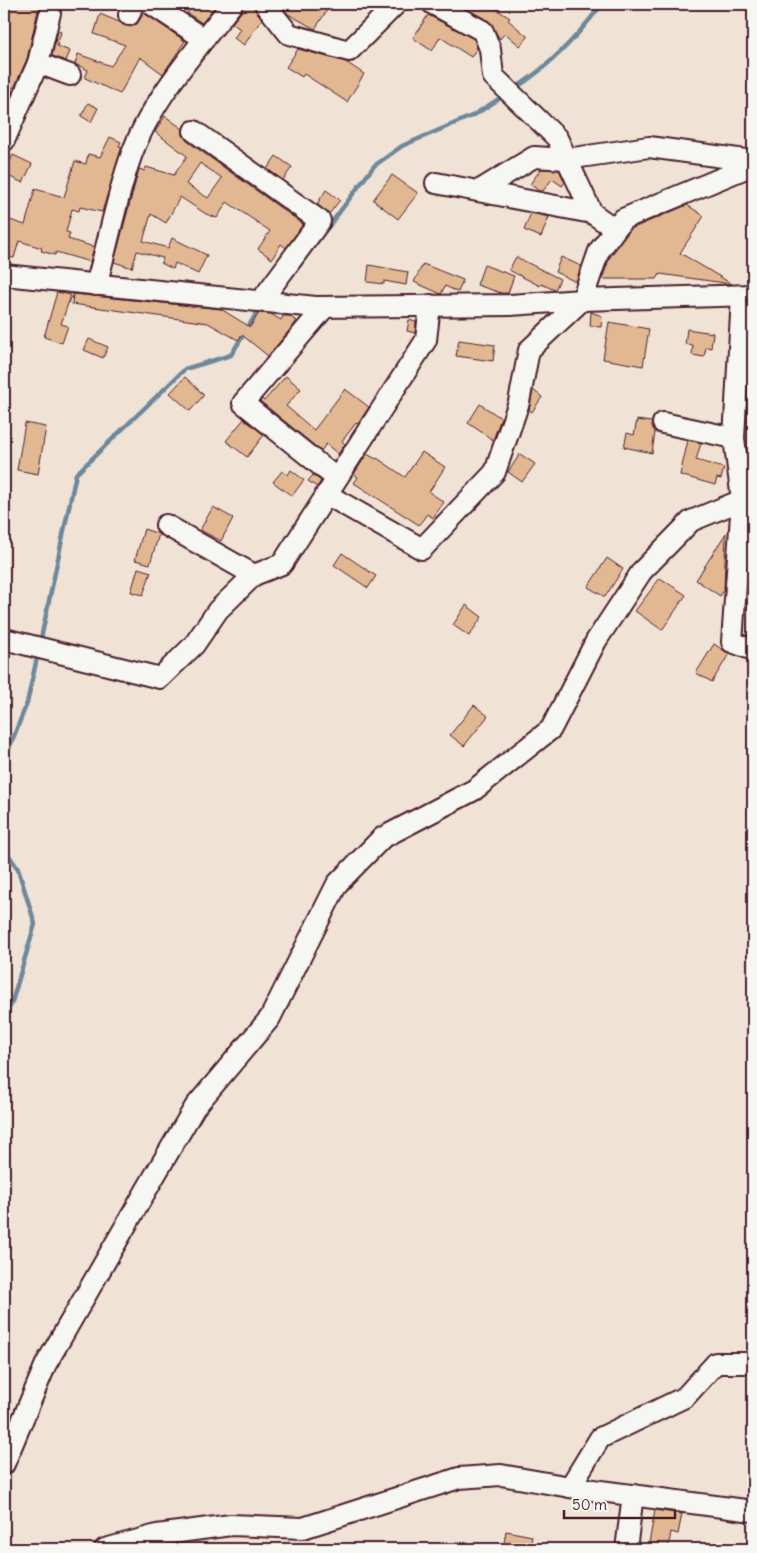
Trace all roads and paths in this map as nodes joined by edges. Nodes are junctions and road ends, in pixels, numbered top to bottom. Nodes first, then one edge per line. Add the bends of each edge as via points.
1 (152, 4) edge
2 (232, 4) edge
3 (265, 4) edge
4 (396, 4) edge
5 (433, 4) edge
6 (50, 13) dead end
7 (204, 39) junction
8 (38, 63) junction
9 (70, 75) dead end
10 (194, 131) dead end
11 (4, 141) edge
12 (567, 159) junction
13 (753, 163) edge
14 (436, 183) dead end
15 (480, 190) junction
16 (592, 213) junction
17 (616, 229) junction
18 (4, 275) edge
19 (96, 285) junction
20 (748, 295) edge
21 (582, 300) junction
22 (261, 301) junction
23 (430, 305) junction
24 (325, 307) junction
25 (663, 423) dead end
26 (734, 438) junction
27 (331, 486) junction
28 (742, 500) junction
29 (166, 525) dead end
30 (254, 575) junction
31 (4, 639) edge
32 (753, 650) edge
33 (753, 1363) edge
34 (4, 1464) edge
35 (570, 1487) junction
36 (633, 1495) junction
37 (753, 1511) edge
38 (105, 1549) edge
39 (626, 1549) edge

1 - 7 street
2 - 7 street
3 - 4 street via 289,34 349,51
5 - 12 street via 483,31 490,49 493,76 557,138
6 - 8 street
7 - 19 street via 147,121 133,152
8 - 9 street
8 - 11 street
10 - 22 street via 320,221
12 - 13 street via 649,147
12 - 15 street via 534,157
12 - 16 street
13 - 17 street via 623,219
14 - 15 street
15 - 16 street
16 - 17 street
17 - 21 street via 599,251
18 - 19 street
19 - 22 street
20 - 21 street
20 - 26 street
21 - 23 street via 510,305
21 - 27 street via 529,350 519,402 496,472 422,548
22 - 24 street
23 - 24 street
23 - 27 street via 426,340
24 - 27 street via 244,403
25 - 26 street
26 - 28 street
27 - 30 street via 282,564
28 - 32 street via 732,642
28 - 34 street via 691,522 642,571 596,641 552,728 474,790 382,838 337,884 270,1018 195,1107 46,1364
29 - 30 street
30 - 31 street via 218,610 194,645 160,678
33 - 35 street via 716,1363 685,1397 600,1438
35 - 36 street
35 - 38 street via 500,1475 459,1478 303,1528 231,1525 157,1534
36 - 37 street
36 - 39 street

